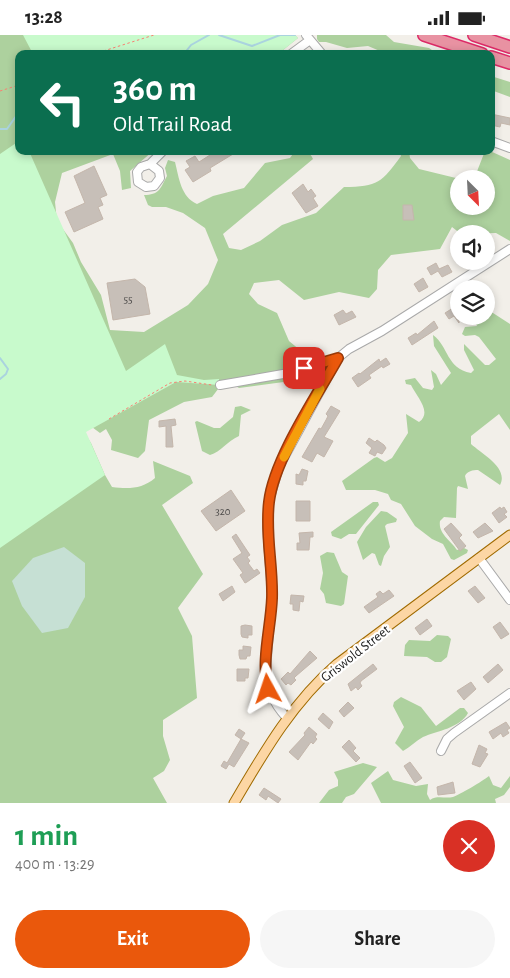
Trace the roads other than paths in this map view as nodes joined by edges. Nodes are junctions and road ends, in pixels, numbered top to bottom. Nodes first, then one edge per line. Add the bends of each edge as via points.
1 (424, 35) edge
2 (474, 35) edge
3 (308, 37) edge
4 (510, 47) edge
5 (295, 50) edge
6 (319, 50) edge
7 (470, 50) edge
8 (495, 58) edge
9 (510, 63) edge
10 (495, 142) edge
11 (510, 148) edge
12 (159, 155) edge
13 (150, 164) dead end
14 (510, 249) edge
15 (338, 358) junction
16 (220, 385) road end
17 (510, 535) edge
18 (479, 558) junction
19 (510, 599) edge
20 (510, 693) edge
21 (286, 717) junction
22 (441, 751) dead end
23 (234, 803) edge

1 - 7 highway
2 - 4 highway
3 - 5 street
3 - 6 street
8 - 9 highway
10 - 11 street
12 - 13 street
14 - 15 street
15 - 16 street via 283,374
15 - 21 street via 279,467 269,501 267,527 272,595 266,681 272,699
17 - 18 main road, Griswold Street
18 - 19 street
18 - 21 main road, Griswold Street via 337,664
20 - 22 street via 454,733
21 - 23 main road, Griswold Street

